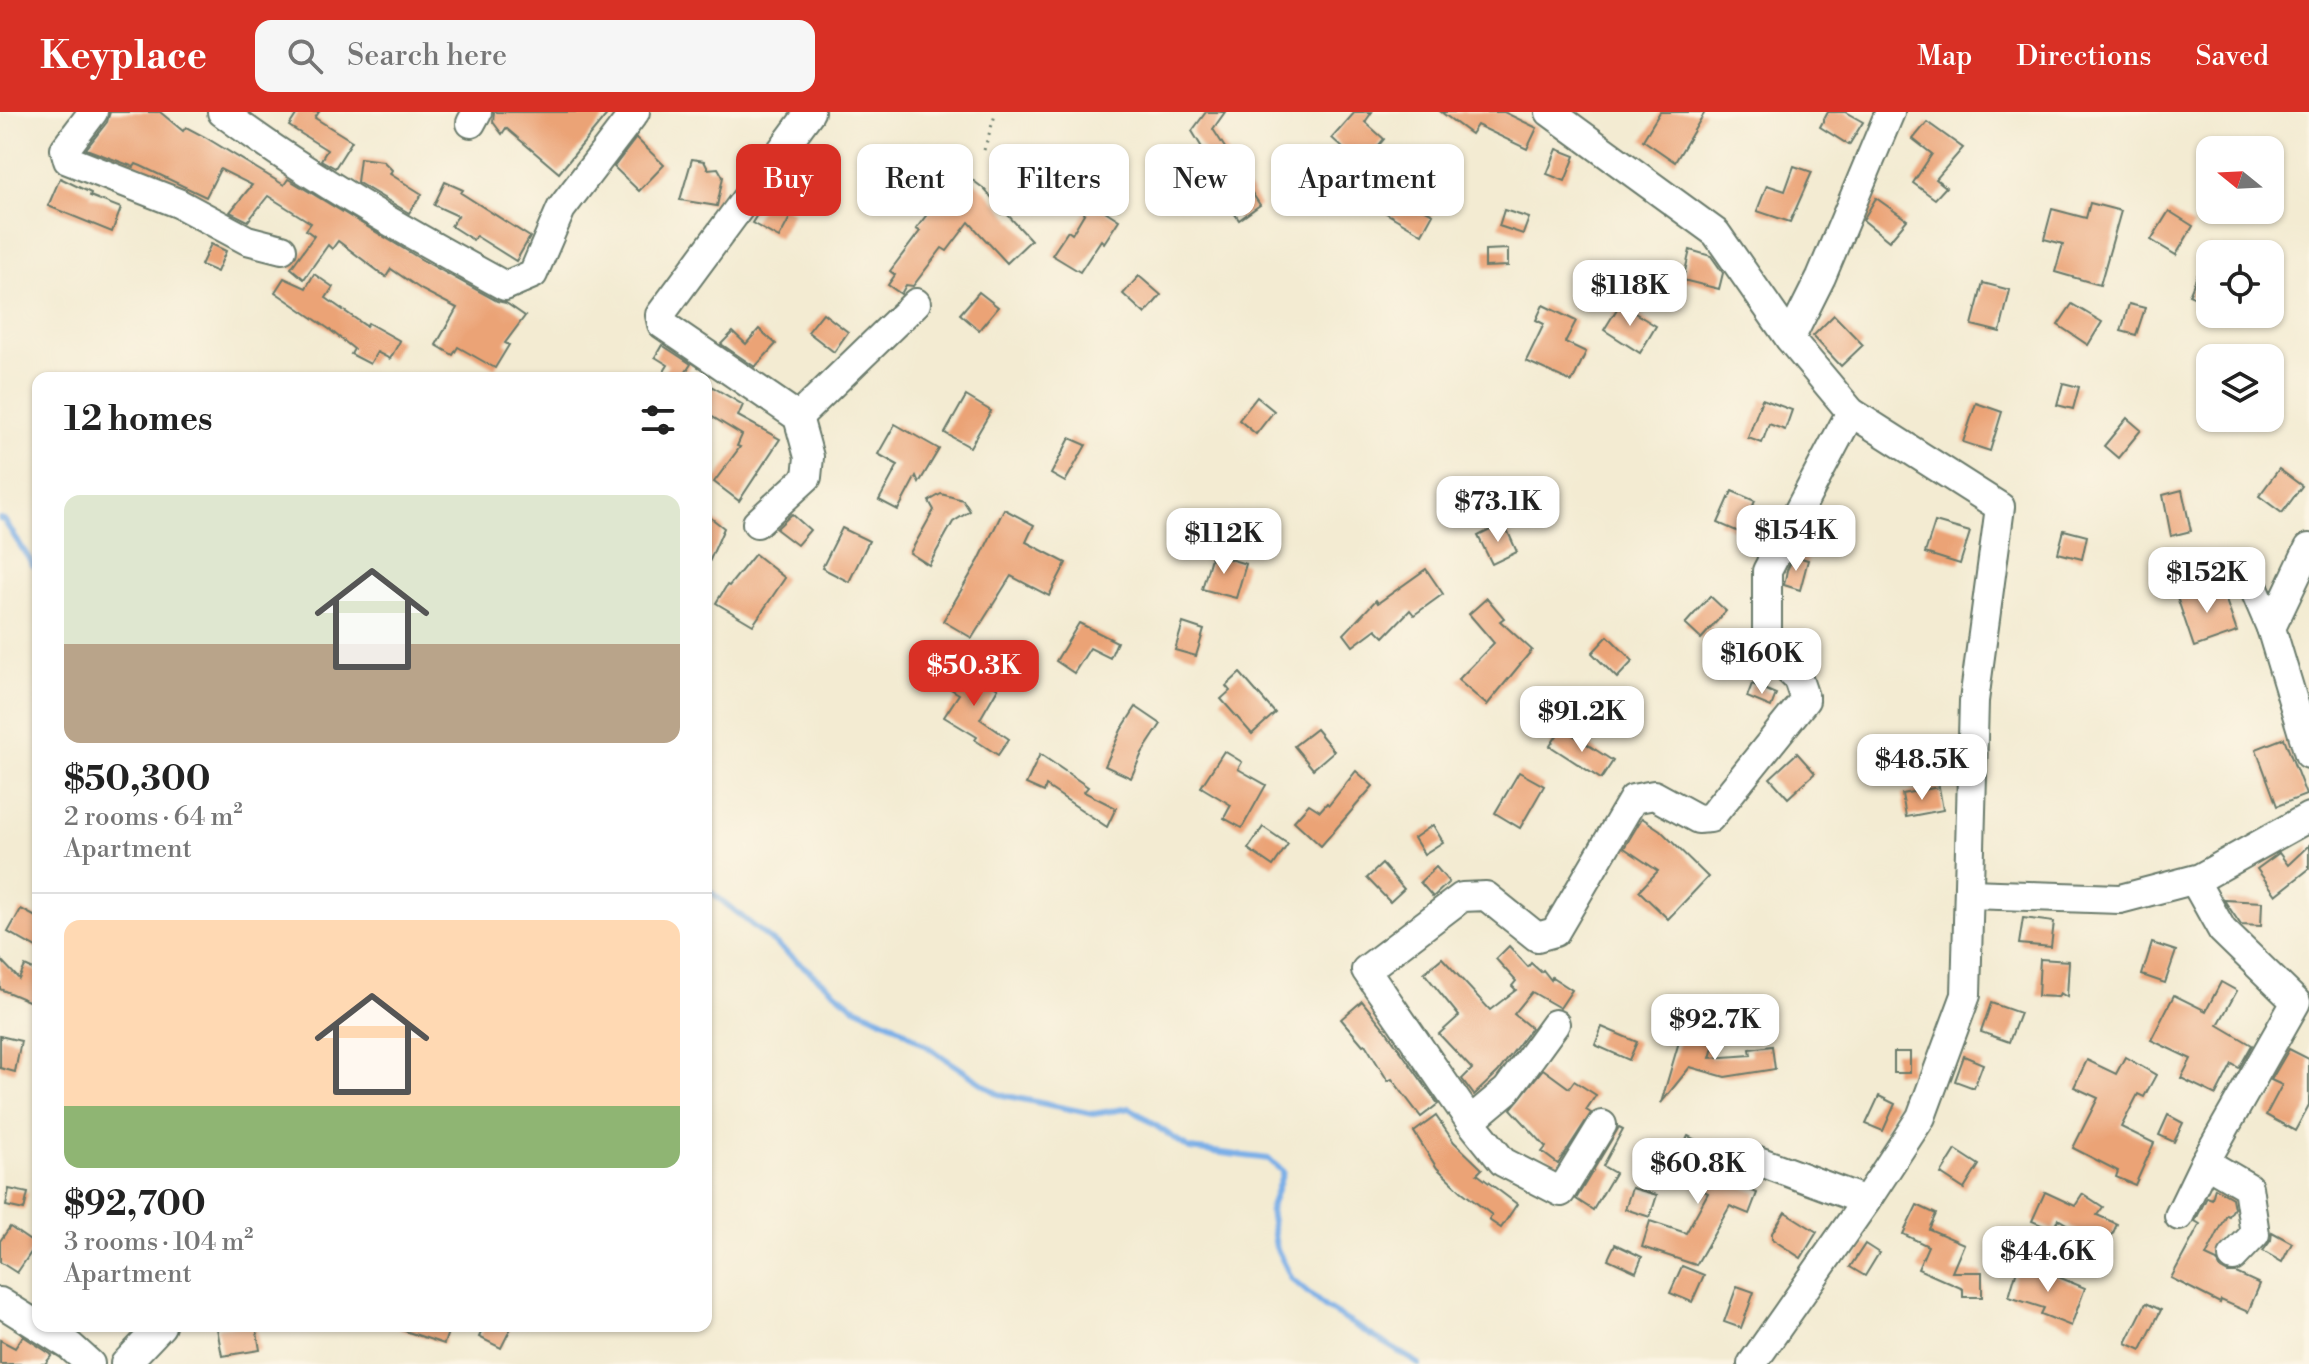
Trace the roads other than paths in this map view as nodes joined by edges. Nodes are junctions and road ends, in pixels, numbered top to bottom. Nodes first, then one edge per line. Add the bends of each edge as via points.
1 (93, 112) edge
2 (222, 112) edge
3 (635, 112) edge
4 (810, 112) edge
5 (1550, 112) edge
6 (1890, 112) edge
7 (282, 249) dead end
8 (916, 303) dead end
9 (1790, 339) junction
10 (1851, 412) junction
11 (798, 417) junction
12 (757, 523) dead end
13 (2309, 548) edge
14 (2244, 565) dead end
15 (2271, 628) junction
16 (2309, 754) edge
17 (2309, 817) edge
18 (2194, 880) junction
19 (1970, 894) junction
20 (1555, 1024) dead end
21 (1470, 1121) junction
22 (1602, 1125) dead end
23 (1745, 1156) dead end
24 (2205, 1162) junction
25 (1866, 1201) junction
26 (2179, 1216) dead end
27 (2233, 1257) dead end
28 (0, 1302) edge
29 (32, 1327) edge
30 (39, 1332) edge
31 (155, 1332) edge
32 (73, 1358) edge
33 (125, 1364) edge
34 (1752, 1364) edge

1 - 7 street via 65,149 68,160 178,203 247,240
2 - 3 street via 409,234 505,286 533,274 561,209
4 - 11 street via 660,315 662,324
5 - 9 street via 1716,233
6 - 9 street
8 - 11 street
9 - 10 street
10 - 19 street via 2000,507 1974,701
10 - 21 street via 1767,571 1767,649 1798,679 1805,700 1710,818 1698,819 1654,795 1633,799 1555,932 1537,937 1486,896 1462,897 1366,970
11 - 12 street via 809,457 807,477
13 - 15 street
14 - 15 street
15 - 16 street
17 - 18 street
18 - 19 street via 2120,899
18 - 24 street via 2222,930 2296,1002
19 - 25 street via 1966,995 1921,1117
20 - 21 street via 1507,1090
21 - 22 street via 1503,1162 1561,1192
23 - 25 street
24 - 26 street
24 - 27 street via 2248,1187 2255,1234
25 - 34 street
28 - 29 street
30 - 32 street
31 - 33 street

